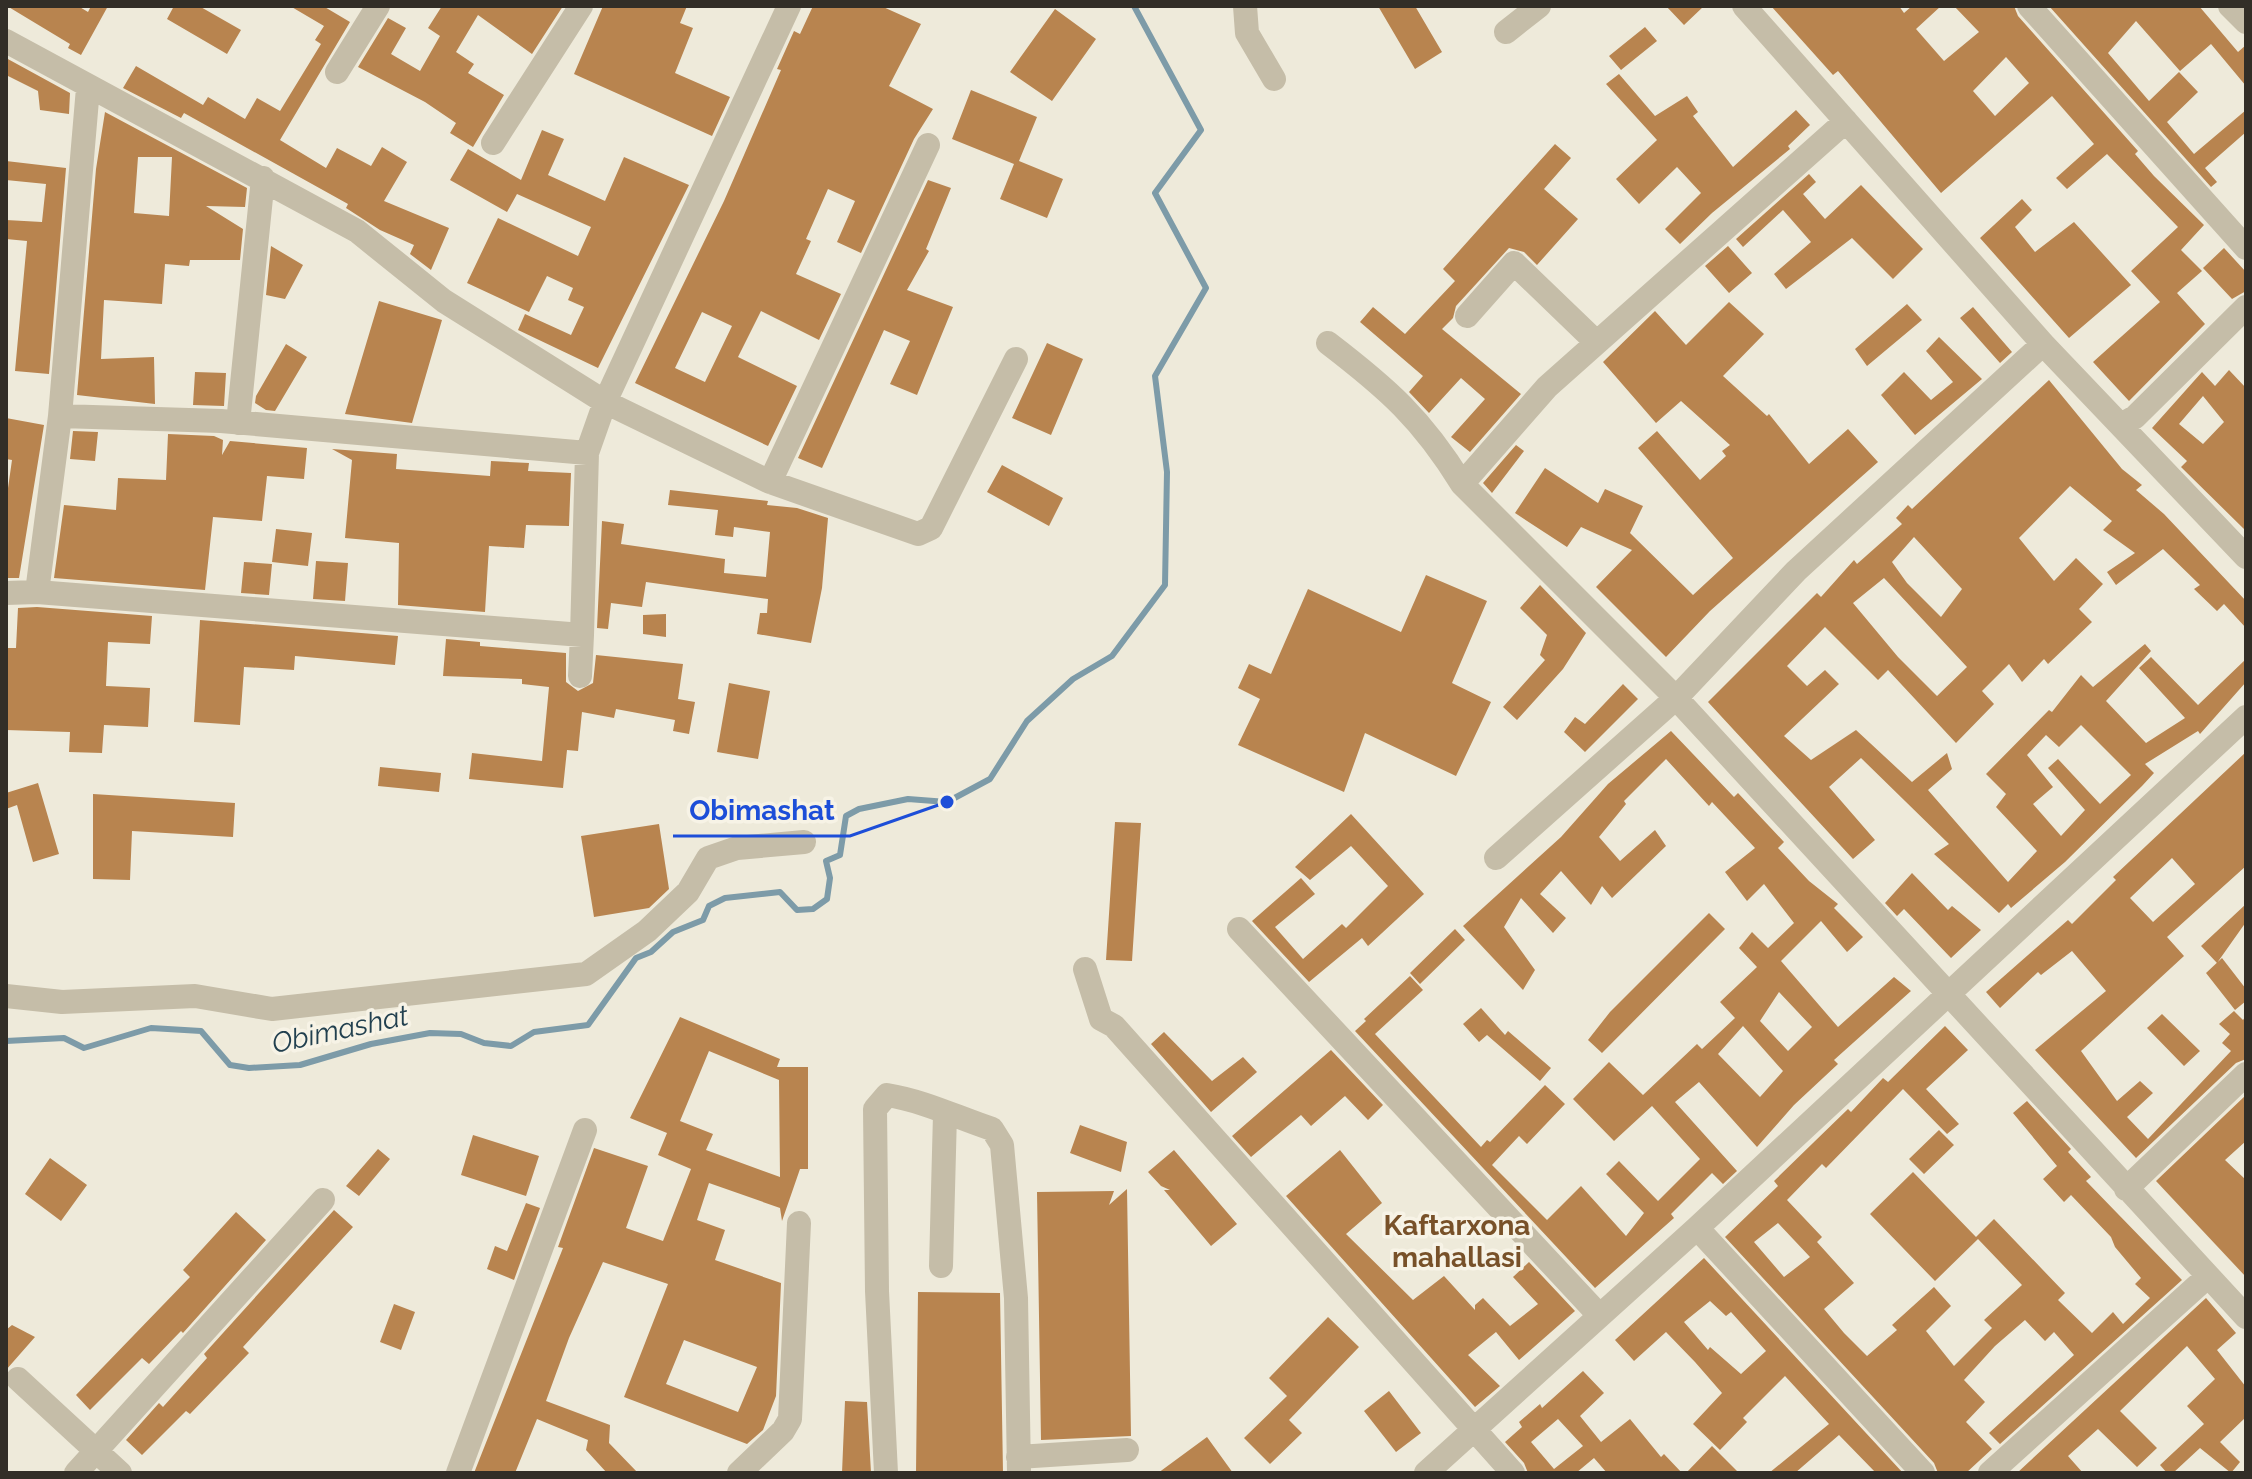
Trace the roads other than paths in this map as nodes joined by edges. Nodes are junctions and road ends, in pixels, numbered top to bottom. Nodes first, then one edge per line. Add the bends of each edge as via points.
1 (378, 6) edge
2 (581, 6) edge
3 (789, 6) edge
4 (1245, 6) edge
5 (1539, 6) edge
6 (1744, 6) edge
7 (2029, 6) edge
8 (2230, 6) edge
9 (2246, 22) edge
10 (1506, 32) dead end
11 (6, 41) edge
12 (337, 72) dead end
13 (1274, 79) dead end
14 (88, 88) junction
15 (1846, 121) junction
16 (493, 143) dead end
17 (928, 145) dead end
18 (263, 178) junction
19 (2246, 248) edge
20 (2246, 307) edge
21 (1467, 316) dead end
22 (1595, 341) junction
23 (1328, 343) dead end
24 (2043, 344) junction
25 (1016, 359) dead end
26 (605, 402) junction
27 (60, 416) junction
28 (238, 423) junction
29 (2121, 425) junction
30 (587, 453) junction
31 (770, 482) junction
32 (1462, 484) junction
33 (2246, 557) edge
34 (37, 592) junction
35 (6, 593) edge
36 (582, 635) junction
37 (580, 676) dead end
38 (1676, 698) junction
39 (2246, 717) edge
40 (804, 842) dead end
41 (1496, 858) dead end
42 (1239, 929) dead end
43 (1085, 969) dead end
44 (1947, 992) junction
45 (6, 996) edge
46 (2246, 1074) edge
47 (945, 1114) junction
48 (585, 1130) dead end
49 (2126, 1189) junction
50 (323, 1200) dead end
51 (799, 1223) dead end
52 (1697, 1228) junction
53 (941, 1266) dead end
54 (2207, 1277) junction
55 (1599, 1315) junction
56 (2246, 1317) edge
57 (18, 1379) dead end
58 (1474, 1428) junction
59 (1127, 1450) dead end
60 (96, 1452) junction
61 (1018, 1465) edge
62 (76, 1473) edge
63 (120, 1473) edge
64 (458, 1473) edge
65 (739, 1473) edge
66 (886, 1473) edge
67 (1426, 1473) edge
68 (1513, 1473) edge
69 (1923, 1473) edge
70 (1990, 1473) edge

1 - 12 street
2 - 16 street
3 - 26 street
4 - 13 street via 1247,33
5 - 10 street
6 - 15 street
7 - 19 street
8 - 9 street
11 - 14 street
14 - 18 street
14 - 27 street
15 - 22 street
15 - 24 street
17 - 31 street
18 - 26 street via 357,231 444,301
18 - 28 street
20 - 29 street
21 - 22 street via 1514,263
22 - 32 street
23 - 32 street via 1391,391
24 - 29 street
24 - 38 street via 1796,571
25 - 31 street via 931,528 918,534
26 - 30 street
26 - 31 street
27 - 28 street
27 - 34 street
28 - 30 street
29 - 33 street
30 - 36 street
32 - 38 street
34 - 35 street
34 - 36 street
36 - 37 street
38 - 41 street
38 - 44 street
39 - 44 street
40 - 45 street via 737,848 708,858 688,892 647,931 586,974 272,1009 195,996 62,1002
42 - 55 street
43 - 58 street via 1101,1019 1114,1026
44 - 49 street
44 - 52 street
46 - 49 street
47 - 53 street
47 - 61 street via 992,1129 1002,1145 1016,1298
47 - 66 street via 920,1100 887,1095 875,1109
48 - 64 street
49 - 54 street
50 - 60 street
51 - 65 street via 790,1419
52 - 55 street
52 - 69 street
54 - 56 street
54 - 70 street
55 - 58 street
57 - 60 street
58 - 67 street
58 - 68 street
59 - 61 street
60 - 62 street
60 - 63 street

